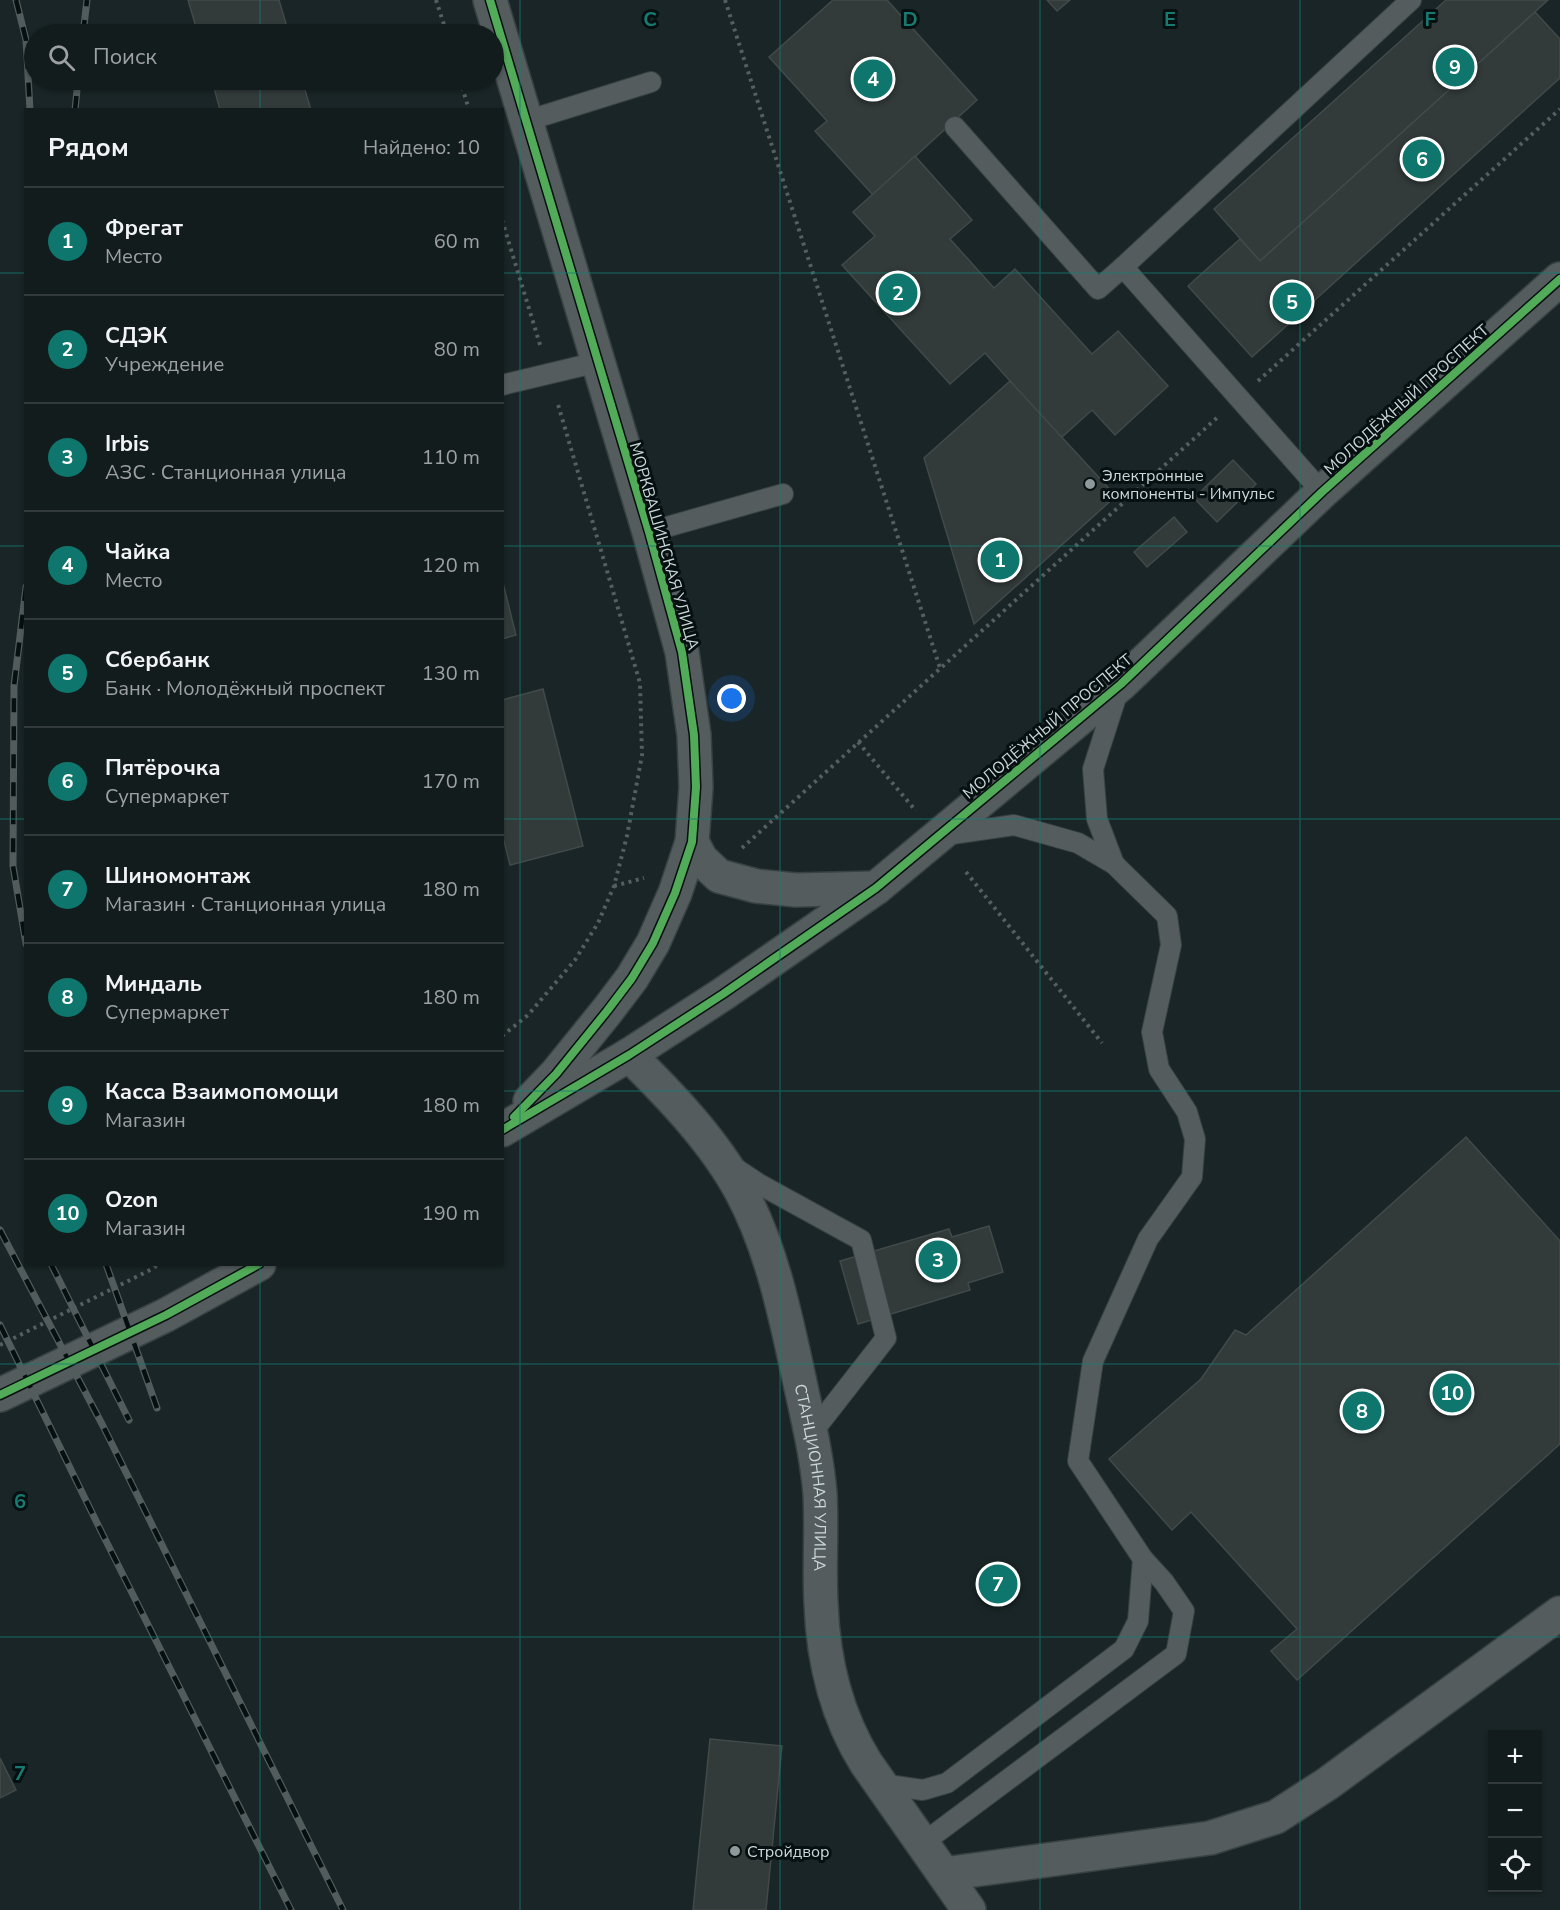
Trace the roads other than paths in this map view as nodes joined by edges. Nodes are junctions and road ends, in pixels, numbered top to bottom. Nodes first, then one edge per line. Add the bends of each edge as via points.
1 (490, 0) edge
2 (1411, 0) edge
3 (497, 24) edge
4 (504, 47) edge
5 (651, 82) dead end
6 (526, 121) junction
7 (955, 127) dead end
8 (1123, 267) junction
9 (1560, 279) edge
10 (598, 362) junction
11 (504, 384) edge
12 (1322, 492) junction
13 (783, 494) dead end
14 (649, 532) junction
15 (1120, 684) junction
16 (927, 824) junction
17 (692, 842) junction
18 (1114, 864) junction
19 (876, 888) junction
20 (629, 1055) junction
21 (504, 1128) edge
22 (504, 1129) edge
23 (719, 1158) junction
24 (255, 1266) edge
25 (0, 1395) edge
26 (811, 1434) junction
27 (1143, 1559) junction
28 (1560, 1612) edge
29 (881, 1784) junction
30 (923, 1843) junction
31 (944, 1874) junction
32 (969, 1910) edge

1 - 3 street, МОРКВАШИНСКАЯ УЛИЦА
2 - 8 lane
4 - 6 street, МОРКВАШИНСКАЯ УЛИЦА
5 - 6 lane
6 - 10 street, МОРКВАШИНСКАЯ УЛИЦА
7 - 8 lane via 1098,289
8 - 12 lane
9 - 12 street, МОЛОДЁЖНЫЙ ПРОСПЕКТ
10 - 11 lane
10 - 14 street, МОРКВАШИНСКАЯ УЛИЦА
12 - 15 street, МОЛОДЁЖНЫЙ ПРОСПЕКТ
13 - 14 lane
14 - 17 street, МОРКВАШИНСКАЯ УЛИЦА via 682,652 694,735
15 - 16 street, МОЛОДЁЖНЫЙ ПРОСПЕКТ
15 - 18 lane via 1093,769 1097,819
16 - 18 lane via 1014,825 1078,843
16 - 19 street, МОЛОДЁЖНЫЙ ПРОСПЕКТ
17 - 19 street via 701,859 719,876 756,886 796,890
17 - 21 street, МОРКВАШИНСКАЯ УЛИЦА via 653,943 632,978 556,1074
18 - 27 lane via 1167,916 1171,945 1152,1032 1159,1069 1187,1112 1195,1138 1192,1177 1148,1239 1093,1361 1078,1461
19 - 20 street, МОЛОДЁЖНЫЙ ПРОСПЕКТ
20 - 22 street, МОЛОДЁЖНЫЙ ПРОСПЕКТ
20 - 23 street, СТАНЦИОННАЯ УЛИЦА via 663,1088
23 - 26 street, СТАНЦИОННАЯ УЛИЦА via 741,1191 777,1282
23 - 26 lane via 861,1240 886,1338
24 - 25 street via 166,1315
26 - 29 street, СТАНЦИОННАЯ УЛИЦА via 820,1493 821,1606 830,1675 852,1741
27 - 29 lane via 1138,1621 1124,1649 947,1783 923,1790
27 - 30 lane via 1184,1611 1176,1654
28 - 31 street via 1328,1784 1276,1817 1210,1838
29 - 30 street, СТАНЦИОННАЯ УЛИЦА
30 - 31 street, СТАНЦИОННАЯ УЛИЦА
31 - 32 street, СТАНЦИОННАЯ УЛИЦА

